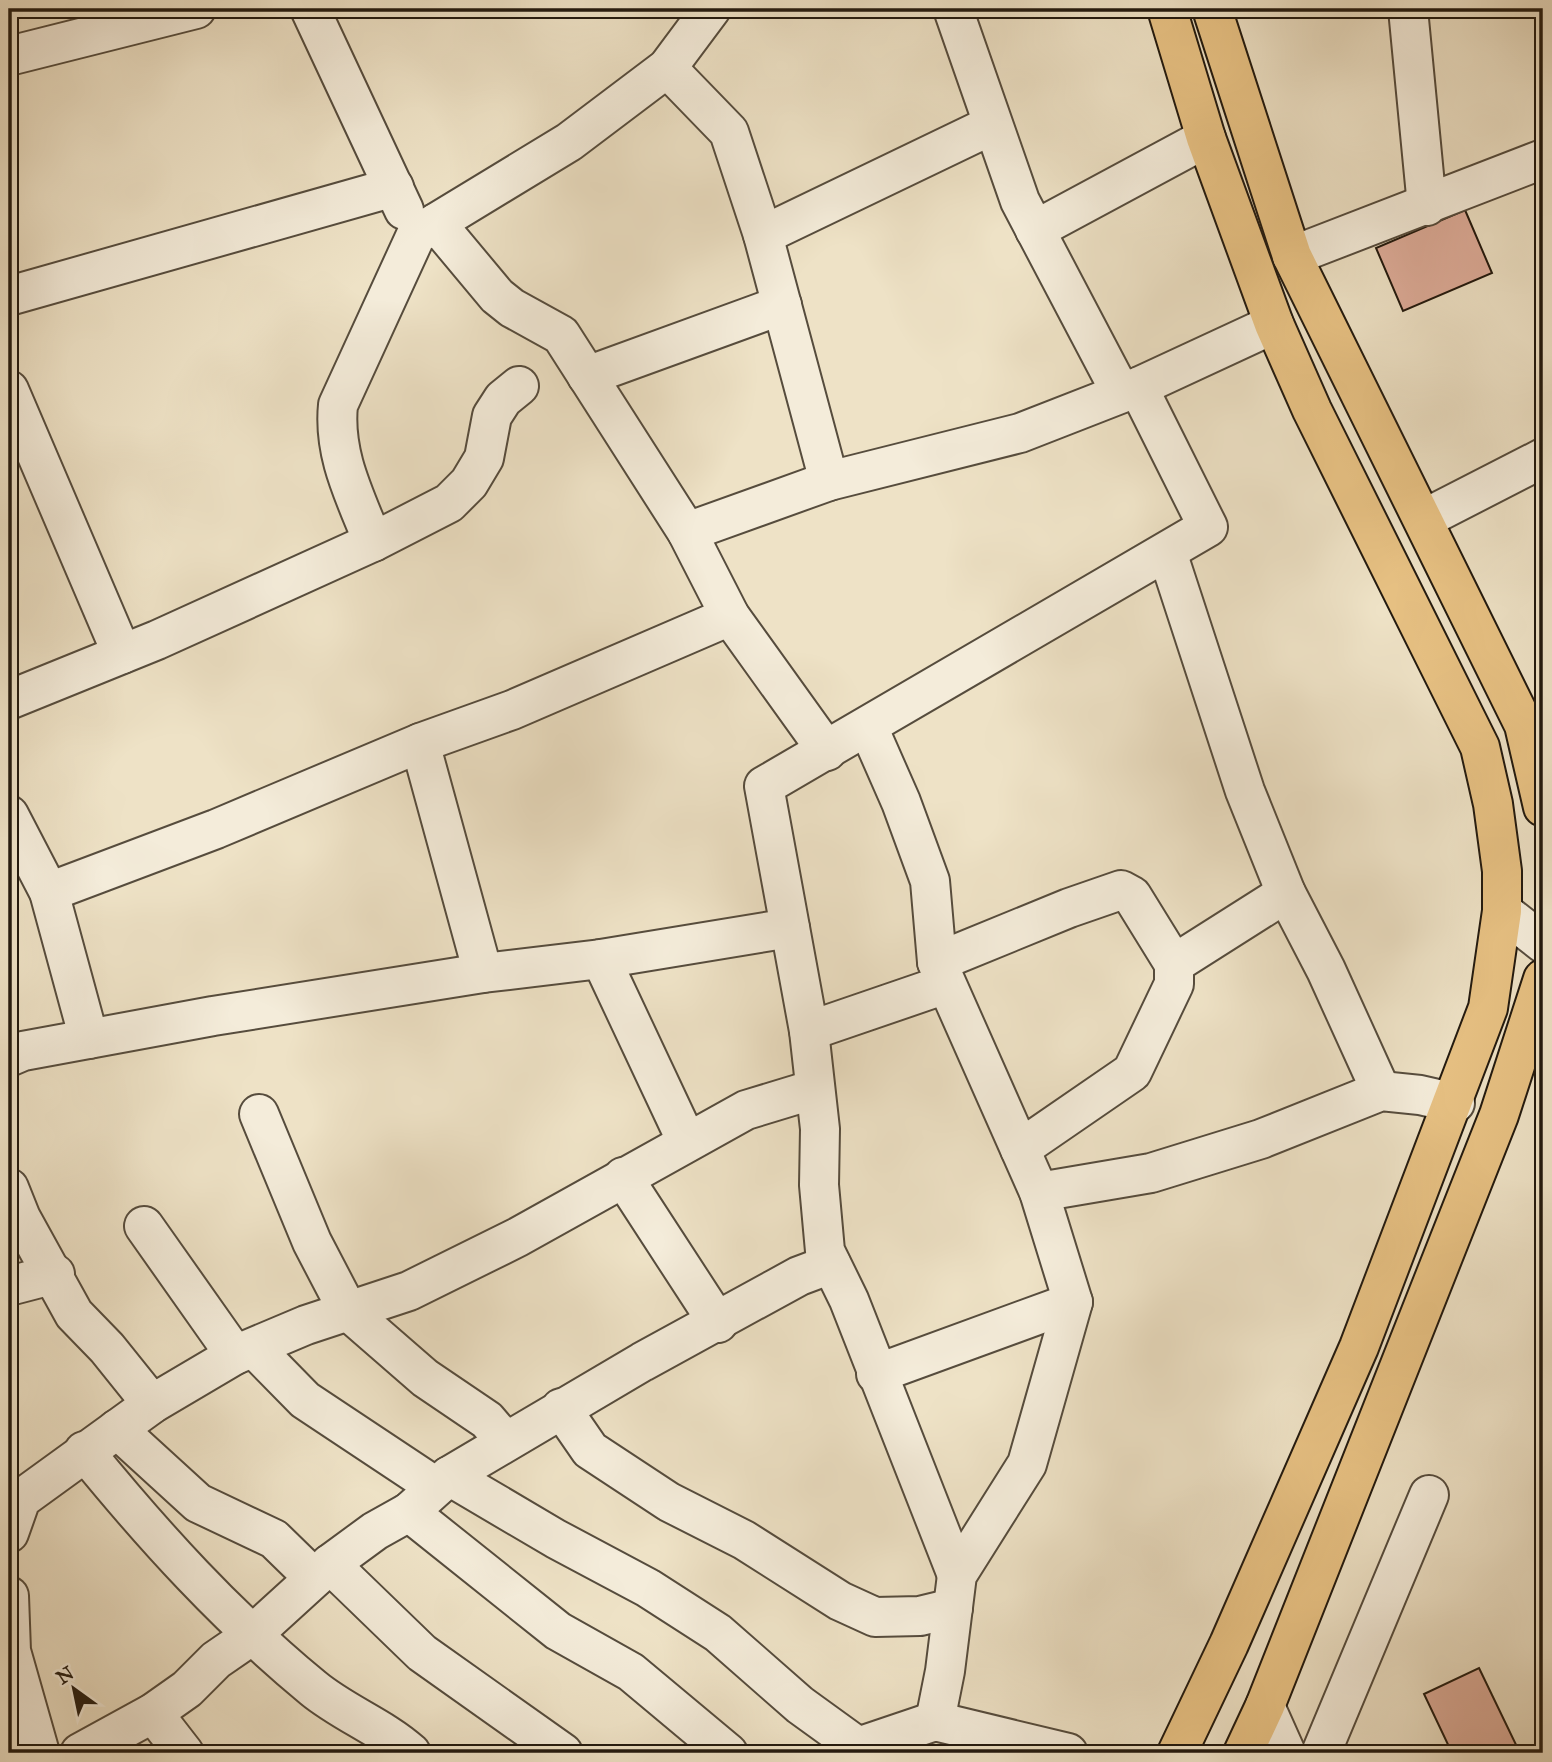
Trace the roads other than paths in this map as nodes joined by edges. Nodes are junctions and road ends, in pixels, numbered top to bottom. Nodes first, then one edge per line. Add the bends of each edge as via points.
1 (196, 9) edge
2 (310, 9) edge
3 (711, 9) edge
4 (953, 9) edge
5 (1167, 9) edge
6 (1212, 9) edge
7 (1408, 9) edge
8 (9, 56) edge
9 (667, 68) junction
10 (992, 125) junction
11 (1206, 138) junction
12 (1543, 159) edge
13 (394, 187) junction
14 (1427, 206) junction
15 (426, 229) junction
16 (1035, 230) junction
17 (763, 235) junction
18 (1292, 256) junction
19 (9, 296) edge
20 (782, 305) junction
21 (1274, 324) junction
22 (587, 376) junction
23 (519, 386) dead end
24 (9, 390) edge
25 (1129, 390) junction
26 (1543, 458) edge
27 (829, 481) junction
28 (1424, 519) junction
29 (688, 532) junction
30 (373, 542) junction
31 (1167, 552) junction
32 (730, 615) junction
33 (122, 654) junction
34 (9, 700) edge
35 (868, 727) junction
36 (420, 743) junction
37 (827, 751) junction
38 (1543, 807) edge
39 (9, 815) edge
40 (50, 892) junction
41 (1286, 893) junction
42 (1502, 911) junction
43 (790, 928) junction
44 (1543, 943) edge
45 (601, 959) junction
46 (1174, 964) junction
47 (483, 973) junction
48 (942, 973) junction
49 (1543, 979) edge
50 (808, 1031) junction
51 (89, 1039) junction
52 (9, 1057) edge
53 (815, 1089) junction
54 (1381, 1091) junction
55 (1455, 1103) junction
56 (259, 1114) dead end
57 (687, 1142) junction
58 (1020, 1149) junction
59 (623, 1177) junction
60 (9, 1188) edge
61 (1039, 1192) junction
62 (144, 1226) dead end
63 (831, 1264) junction
64 (54, 1274) junction
65 (9, 1286) edge
66 (1073, 1302) junction
67 (348, 1311) junction
68 (718, 1323) junction
69 (245, 1352) junction
70 (876, 1374) junction
71 (152, 1404) junction
72 (561, 1408) junction
73 (117, 1429) junction
74 (505, 1441) junction
75 (84, 1451) junction
76 (442, 1481) junction
77 (1429, 1495) dead end
78 (13, 1505) edge
79 (408, 1512) junction
80 (322, 1571) junction
81 (955, 1591) junction
82 (9, 1596) edge
83 (251, 1636) junction
84 (1265, 1706) junction
85 (153, 1713) junction
86 (935, 1721) junction
87 (853, 1750) edge
88 (40, 1753) edge
89 (80, 1753) edge
90 (184, 1753) edge
91 (411, 1753) edge
92 (563, 1753) edge
93 (728, 1753) edge
94 (1068, 1753) edge
95 (1177, 1753) edge
96 (1243, 1753) edge
97 (1286, 1753) edge
98 (1321, 1753) edge

1 - 8 street
2 - 13 street
3 - 9 street
4 - 10 street
5 - 11 main road
6 - 18 main road
7 - 14 street
9 - 15 street via 569,142
9 - 17 street via 729,132
10 - 16 street
10 - 17 street
11 - 16 street
11 - 21 main road
12 - 14 street
13 - 15 street
13 - 19 street
14 - 18 street
15 - 22 street via 512,308 554,328
15 - 30 street via 338,405 339,457
16 - 25 street
17 - 20 street
18 - 28 main road
20 - 22 street
20 - 27 street
21 - 25 street
21 - 42 main road via 1480,747 1502,871
22 - 29 street
23 - 30 street via 492,416 484,458 469,483 449,503
24 - 33 street
25 - 27 street via 1020,433
25 - 31 street via 1208,527
26 - 28 street
27 - 29 street
28 - 38 main road via 1524,725
29 - 32 street
30 - 33 street
31 - 35 street
31 - 41 street via 1245,792
32 - 36 street via 512,710
32 - 37 street
33 - 34 street
35 - 37 street
35 - 48 street via 930,881
36 - 40 street via 216,829
36 - 47 street
37 - 43 street via 764,786
39 - 40 street
40 - 51 street
41 - 46 street
41 - 54 street
42 - 44 street
42 - 55 main road via 1488,1009
43 - 45 street
43 - 50 street
45 - 47 street
45 - 57 street
46 - 48 street via 1132,896 1121,890 1069,908
46 - 58 street via 1174,984 1132,1072
47 - 51 street
48 - 50 street
48 - 58 street
49 - 84 main road via 1499,1115
50 - 53 street
51 - 52 street
53 - 57 street via 746,1110
53 - 63 street via 825,1251
54 - 55 street
54 - 61 street via 1261,1139 1151,1173
55 - 95 main road via 1359,1347
56 - 67 street via 312,1242
57 - 59 street
58 - 61 street
59 - 67 street via 409,1292
59 - 68 street
60 - 64 street via 20,1218
61 - 66 street
62 - 69 street
63 - 68 street via 799,1276
63 - 70 street
64 - 65 street
64 - 71 street via 74,1314
66 - 70 street
66 - 81 street via 1027,1464
67 - 69 street
67 - 74 street via 425,1378 487,1420
68 - 72 street
69 - 71 street
69 - 76 street via 305,1400
70 - 81 street
71 - 73 street
72 - 74 street
72 - 81 street via 590,1450 669,1502 744,1539 840,1601 875,1618 920,1616
73 - 75 street
73 - 80 street via 198,1503 274,1539
74 - 76 street
75 - 78 street
75 - 83 street via 147,1528
76 - 79 street
76 - 87 street via 648,1588 718,1633
77 - 98 street
79 - 80 street
79 - 93 street via 558,1631 631,1672
80 - 83 street
80 - 92 street via 422,1653
81 - 86 street
82 - 88 street via 11,1651
83 - 85 street
83 - 91 street via 317,1691
84 - 96 main road
84 - 97 street
85 - 89 street
85 - 90 street
86 - 87 street
86 - 94 street

